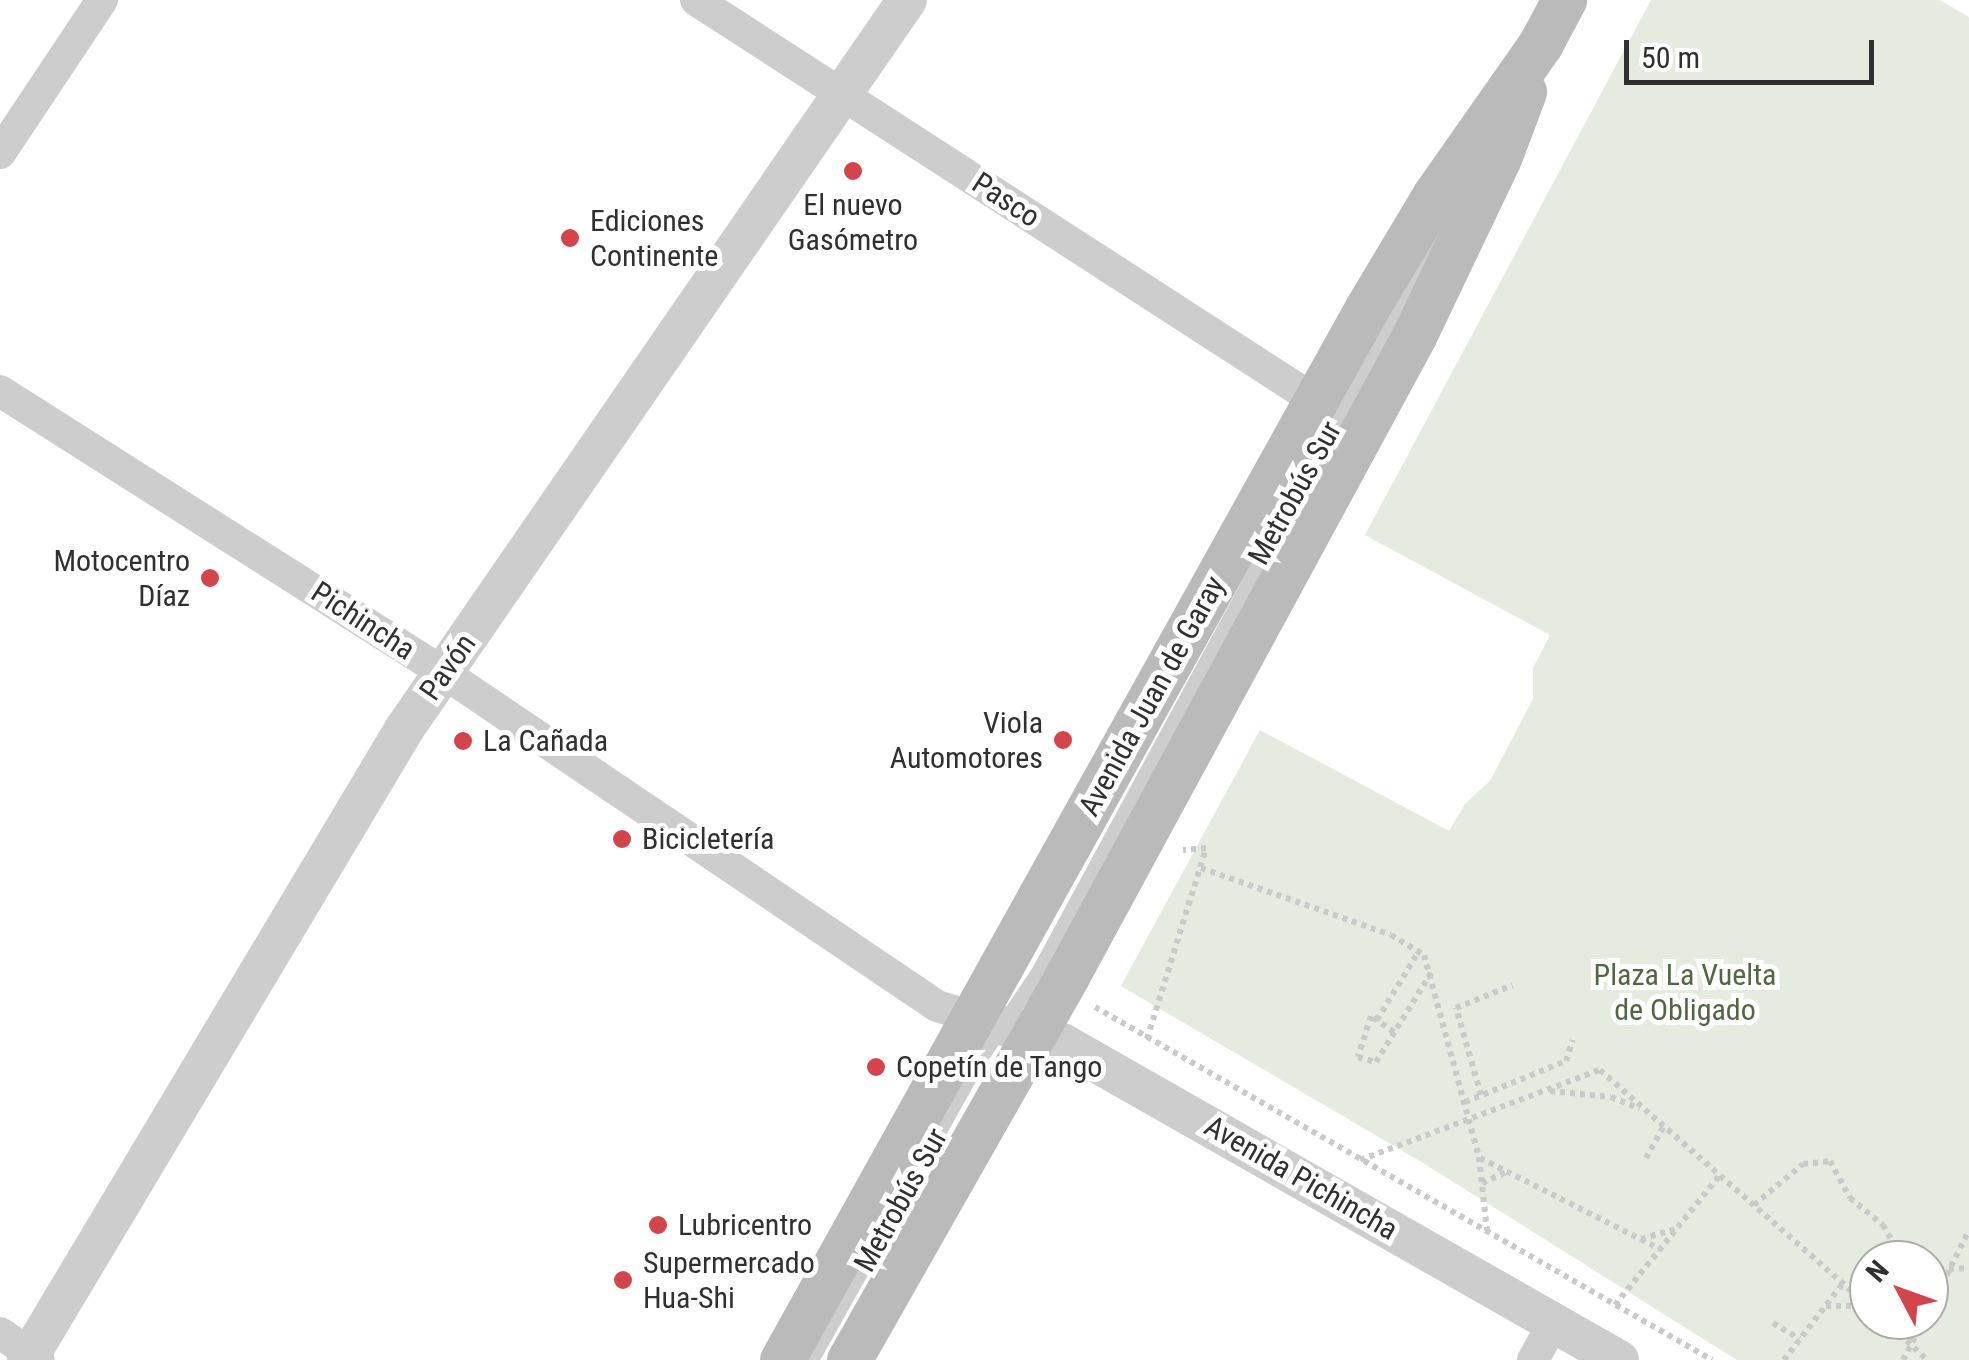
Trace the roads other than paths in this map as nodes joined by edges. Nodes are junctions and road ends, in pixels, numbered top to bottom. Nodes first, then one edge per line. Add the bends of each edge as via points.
1 (102, 0) edge
2 (696, 0) edge
3 (908, 0) edge
4 (1564, 0) edge
5 (1541, 43) junction
6 (842, 93) junction
7 (0, 153) edge
8 (1466, 182) dead end
9 (1446, 216) dead end
10 (0, 392) edge
11 (1316, 401) junction
12 (444, 673) junction
13 (1004, 1025) junction
14 (1554, 1322) junction
15 (24, 1352) edge
16 (782, 1360) edge
17 (812, 1360) edge
18 (849, 1360) edge
19 (1534, 1360) edge
20 (1619, 1360) edge

1 - 7 street
2 - 6 street, Pasco
3 - 6 street, Pavón
4 - 5 main road, Avenida Juan de Garay
5 - 8 lane
5 - 11 main road, Avenida Juan de Garay via 1434,196
5 - 13 main road, Avenida Juan de Garay via 1499,158 1421,322 1154,814
6 - 11 street, Pasco
6 - 12 street, Pavón
9 - 13 lane, Metrobús Sur via 1134,800
10 - 12 street, Pichincha
11 - 13 main road, Avenida Juan de Garay
12 - 13 street, Pichincha via 937,1006
12 - 15 street, Pavón
13 - 14 street, Avenida Pichincha via 1062,1043
13 - 16 main road, Avenida Juan de Garay
13 - 17 lane, Metrobús Sur
13 - 18 main road, Avenida Juan de Garay
14 - 19 street
14 - 20 street, Avenida Pichincha

